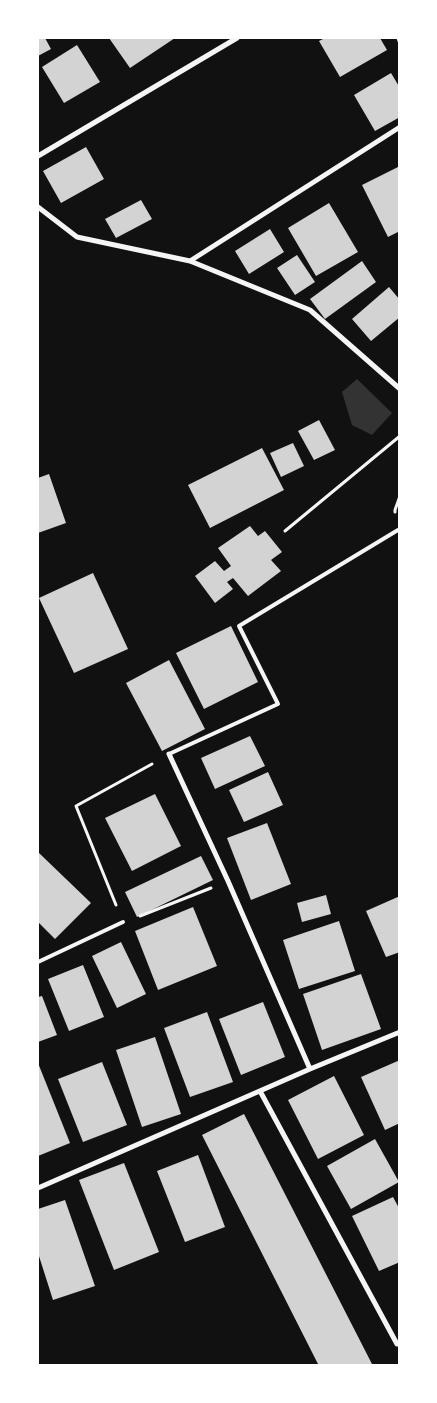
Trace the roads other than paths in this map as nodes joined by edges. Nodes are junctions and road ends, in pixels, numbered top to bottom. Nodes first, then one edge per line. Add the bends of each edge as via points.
1 (237, 38) edge
2 (398, 38) edge
3 (400, 41) edge
4 (400, 127) edge
5 (38, 156) edge
6 (38, 206) edge
7 (190, 262) junction
8 (400, 389) edge
9 (398, 530) dead end
10 (169, 754) joint
11 (123, 922) road end
12 (38, 962) edge
13 (400, 1032) edge
14 (310, 1069) junction
15 (260, 1091) junction
16 (38, 1188) edge
17 (400, 1342) edge

1 - 5 street
2 - 3 street
4 - 7 street
6 - 7 street via 77,237
7 - 8 street via 310,310
9 - 10 lane via 239,626 278,704
10 - 14 street
11 - 12 lane
13 - 14 street
14 - 15 street
15 - 16 street
15 - 17 street via 397,1344

